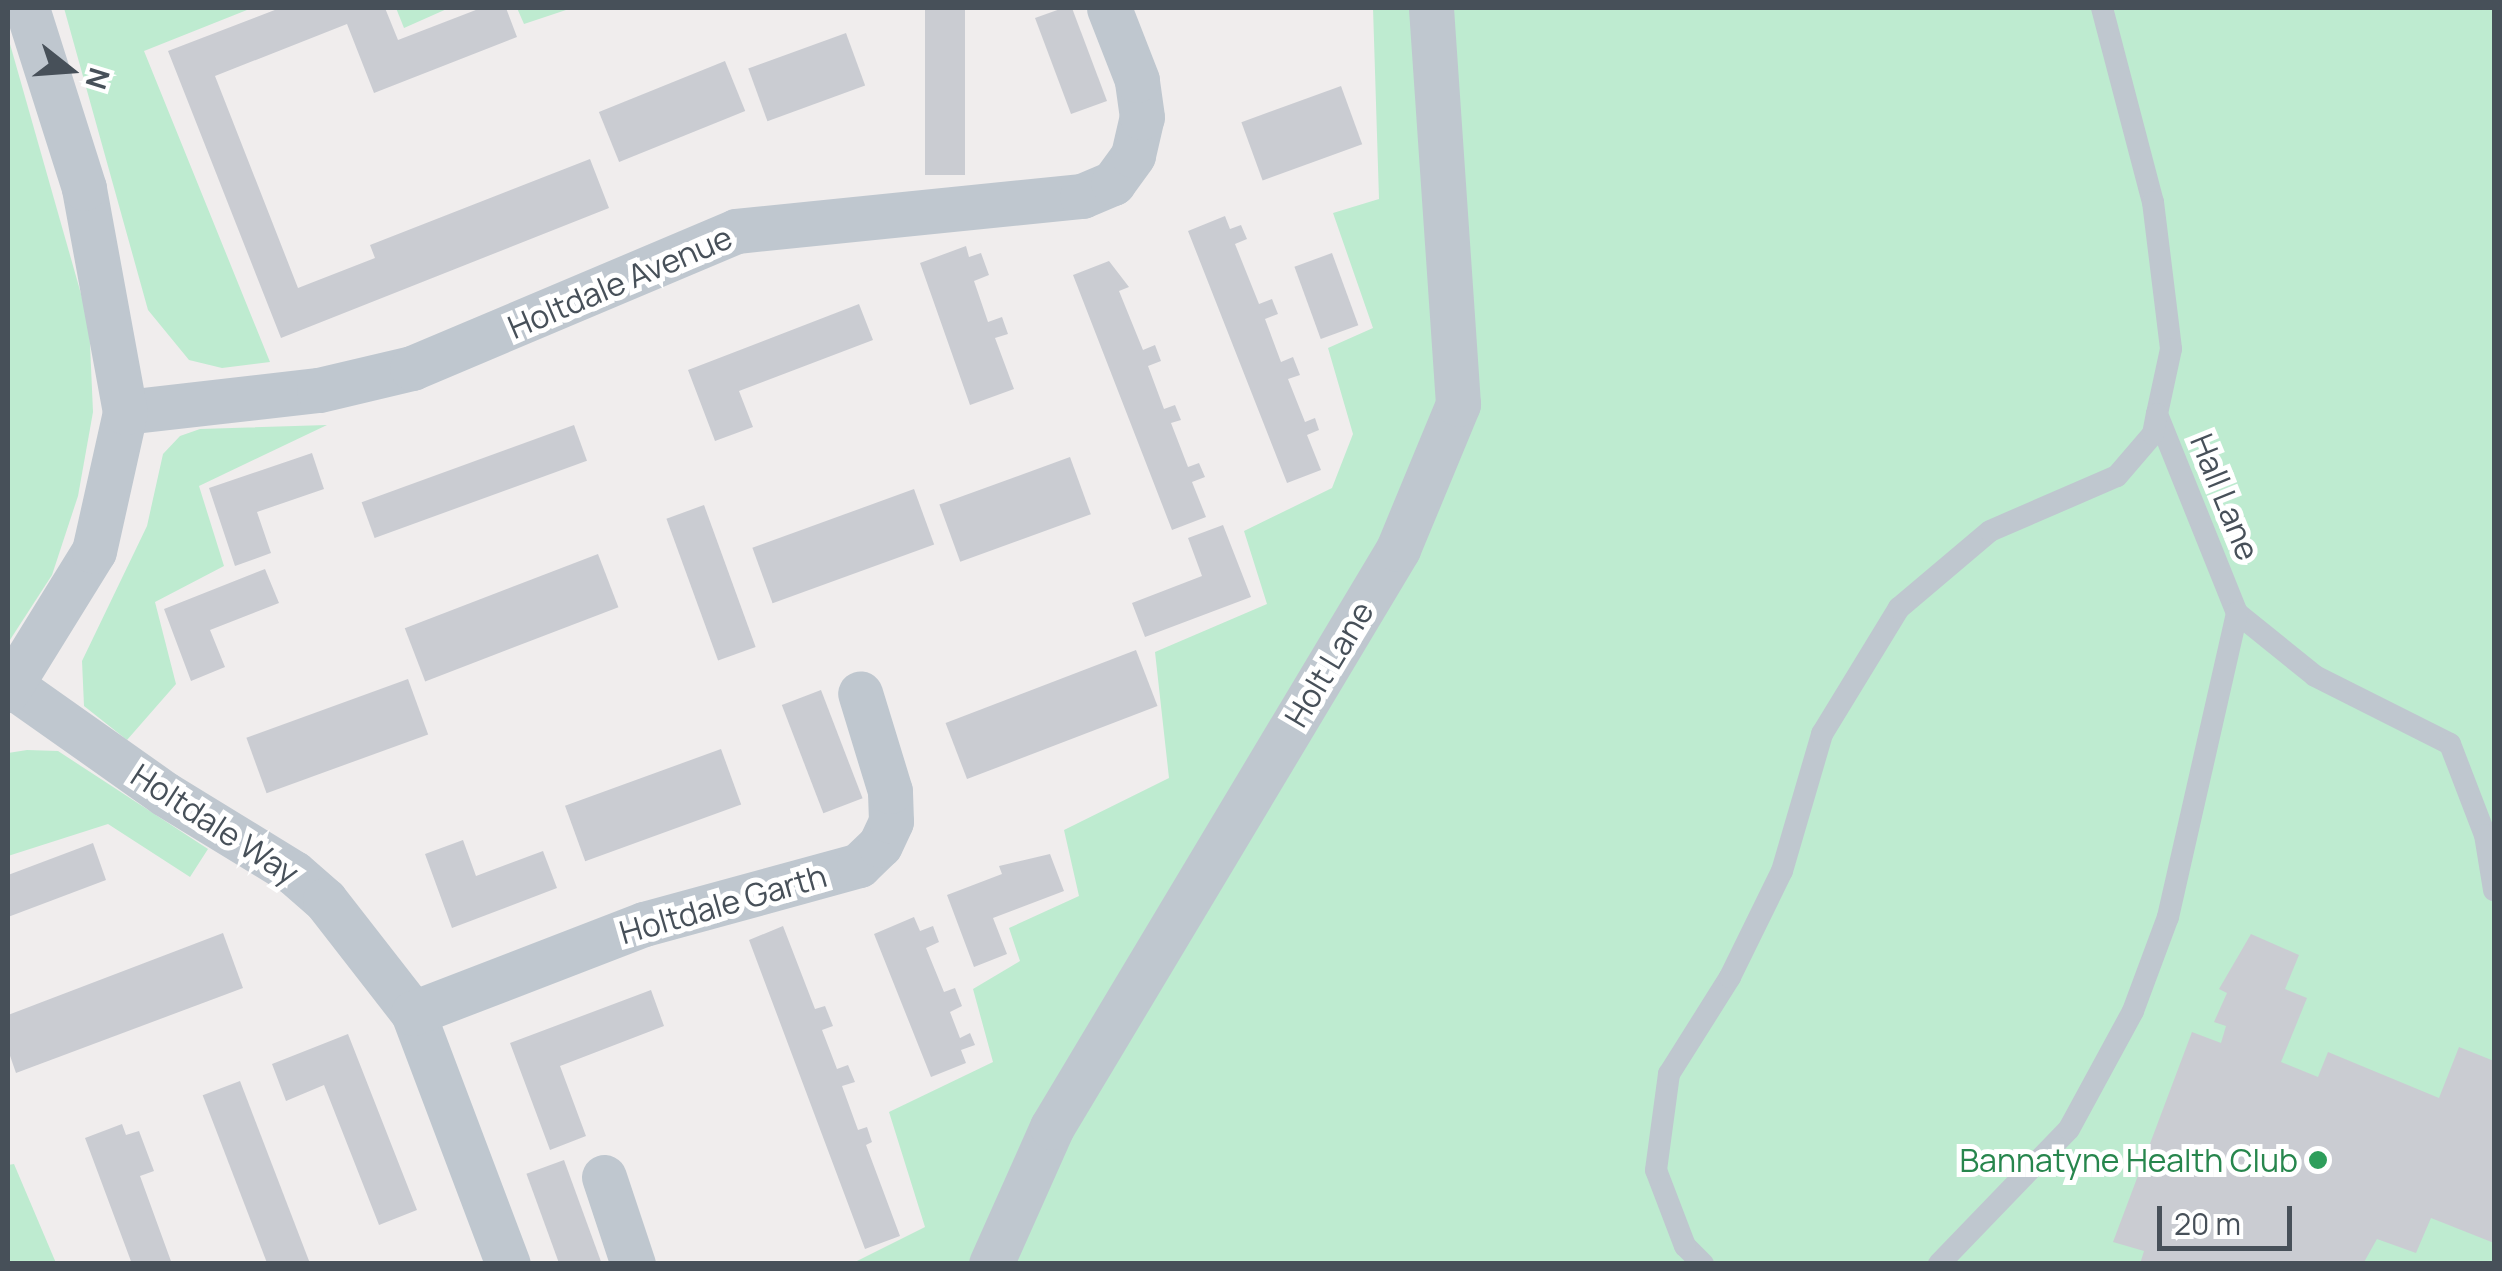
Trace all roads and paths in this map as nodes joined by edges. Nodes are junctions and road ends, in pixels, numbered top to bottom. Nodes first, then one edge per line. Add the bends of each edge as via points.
1 (27, 8) edge
2 (1109, 8) edge
3 (1431, 8) edge
4 (2102, 8) edge
5 (124, 412) junction
6 (2157, 414) junction
7 (2237, 613) junction
8 (10, 688) edge
9 (860, 693) dead end
10 (2494, 890) edge
11 (413, 1013) junction
12 (604, 1177) dead end
13 (508, 1264) edge
14 (633, 1264) edge
15 (991, 1264) edge
16 (1703, 1264) edge
17 (1940, 1264) edge

1 - 5 street via 84,188
2 - 5 street, Holtdale Avenue via 1138,80 1142,117 1133,155 1113,183 1082,196 736,231 412,368 319,390
3 - 15 street, Holt Lane via 1458,404 1398,548 1052,1127
4 - 6 lane, Hall Lane via 2153,202 2171,349
5 - 8 street via 94,552
6 - 7 lane, Hall Lane
6 - 16 lane via 2153,434 2116,476 1990,531 1899,608 1822,734 1782,871 1730,977 1669,1074 1656,1170 1685,1246
7 - 10 lane, Hall Lane via 2315,676 2450,744 2485,835
7 - 17 lane via 2168,918 2133,1011 2069,1129
8 - 11 street, Holtdale Way via 294,873 325,900
9 - 11 street, Holtdale Garth via 890,791 891,821 880,846 858,865 644,924
11 - 13 street, Holtdale Way
12 - 14 street

